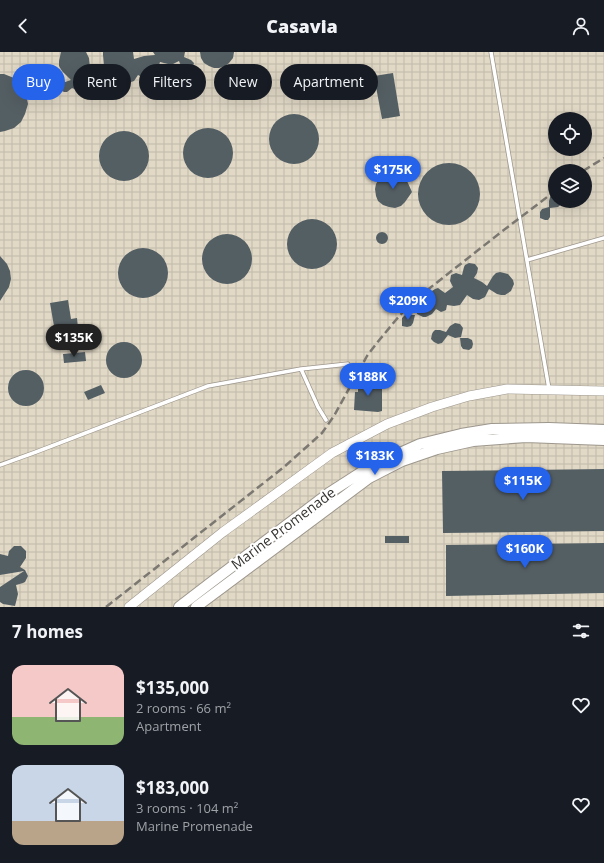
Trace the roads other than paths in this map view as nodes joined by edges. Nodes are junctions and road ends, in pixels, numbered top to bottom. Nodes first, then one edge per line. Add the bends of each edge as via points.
1 (491, 52) edge
2 (604, 238) edge
3 (527, 260) junction
4 (348, 364) dead end
5 (301, 369) junction
6 (549, 389) junction
7 (604, 391) edge
8 (326, 420) dead end
9 (604, 430) edge
10 (604, 440) edge
11 (0, 465) edge
12 (129, 607) edge
13 (179, 607) edge
14 (196, 607) edge

1 - 3 lane
2 - 3 lane
3 - 6 lane
4 - 5 lane
5 - 8 lane
5 - 11 lane via 208,386
6 - 7 street
6 - 12 street via 507,389 469,396 386,424 332,453 224,532
9 - 13 main road, Marine Promenade via 492,429 420,444 371,466 329,493
10 - 14 main road, Marine Promenade via 526,437 473,441 436,449 402,461 369,478

